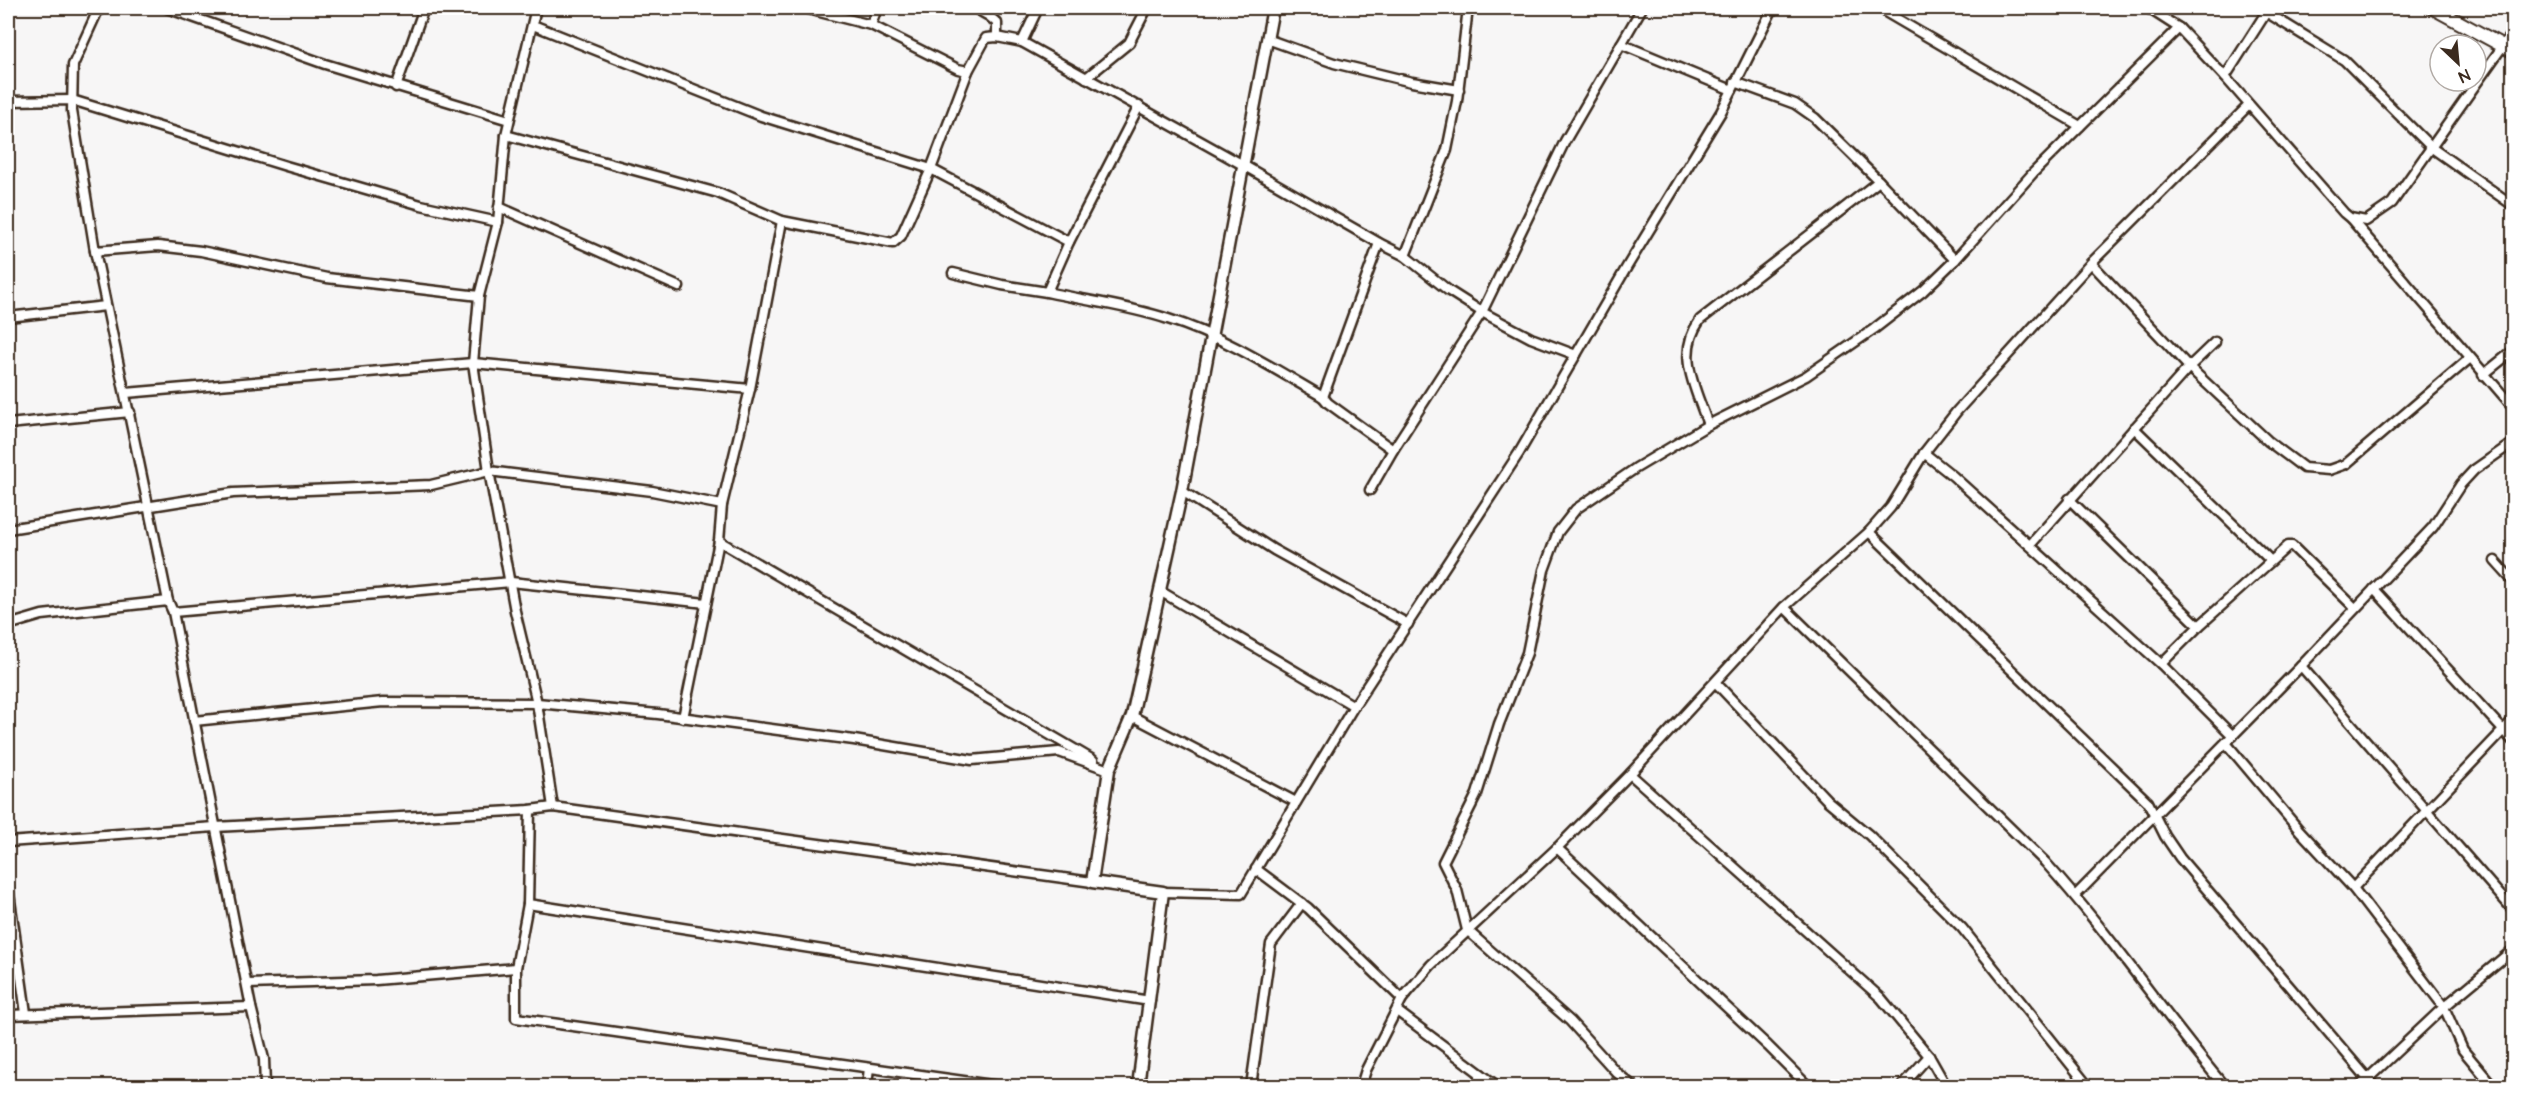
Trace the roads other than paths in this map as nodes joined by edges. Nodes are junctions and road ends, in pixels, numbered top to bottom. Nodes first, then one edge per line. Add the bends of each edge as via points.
1 (99, 8) edge
2 (167, 8) edge
3 (424, 8) edge
4 (536, 8) edge
5 (804, 8) edge
6 (877, 8) edge
7 (975, 8) edge
8 (1038, 8) edge
9 (1147, 8) edge
10 (1273, 8) edge
11 (1468, 8) edge
12 (1642, 8) edge
13 (1773, 8) edge
14 (2148, 8) edge
15 (2433, 8) edge
16 (2267, 10) edge
17 (1887, 12) dead end
18 (533, 25) junction
19 (871, 25) junction
20 (2179, 28) junction
21 (2514, 30) edge
22 (998, 37) junction
23 (1267, 39) junction
24 (1022, 42) junction
25 (1621, 44) junction
26 (2501, 44) junction
27 (2514, 52) edge
28 (968, 70) junction
29 (2226, 77) junction
30 (1086, 78) junction
31 (1733, 86) junction
32 (396, 87) junction
33 (1459, 90) junction
34 (72, 100) junction
35 (8, 101) edge
36 (2249, 105) junction
37 (1139, 106) junction
38 (509, 120) junction
39 (2080, 126) junction
40 (506, 135) junction
41 (2432, 148) junction
42 (1243, 165) junction
43 (931, 169) junction
44 (1879, 181) junction
45 (2514, 206) edge
46 (499, 207) junction
47 (2350, 218) junction
48 (782, 221) junction
49 (498, 222) junction
50 (1069, 242) junction
51 (1379, 243) junction
52 (95, 251) junction
53 (1405, 256) junction
54 (1955, 260) junction
55 (2091, 264) junction
56 (953, 273) dead end
57 (679, 287) dead end
58 (1047, 292) junction
59 (479, 296) junction
60 (106, 306) junction
61 (1482, 312) junction
62 (8, 317) edge
63 (1212, 337) junction
64 (2215, 342) dead end
65 (2514, 350) edge
66 (1576, 355) junction
67 (2469, 359) junction
68 (473, 363) junction
69 (2189, 367) junction
70 (2483, 375) junction
71 (750, 389) junction
72 (126, 393) junction
73 (1323, 396) junction
74 (2514, 408) edge
75 (130, 412) junction
76 (8, 424) edge
77 (1708, 425) junction
78 (2134, 428) junction
79 (2514, 442) edge
80 (1393, 450) junction
81 (1924, 453) junction
82 (489, 471) junction
83 (1370, 490) dead end
84 (1182, 491) junction
85 (2069, 499) junction
86 (722, 506) junction
87 (149, 508) junction
88 (8, 529) edge
89 (1869, 532) junction
90 (719, 541) junction
91 (2030, 544) junction
92 (2270, 560) junction
93 (2495, 561) dead end
94 (511, 582) junction
95 (2514, 582) edge
96 (2374, 589) junction
97 (1160, 591) junction
98 (168, 601) junction
99 (706, 603) junction
100 (1784, 607) junction
101 (2355, 608) junction
102 (173, 612) junction
103 (1408, 624) junction
104 (8, 625) edge
105 (2199, 626) junction
106 (2162, 664) junction
107 (2301, 666) junction
108 (1716, 683) junction
109 (537, 703) junction
110 (1354, 706) junction
111 (1132, 716) junction
112 (683, 718) junction
113 (2514, 719) edge
114 (194, 721) junction
115 (2502, 730) junction
116 (2234, 735) junction
117 (2514, 742) edge
118 (2226, 743) junction
119 (1109, 770) junction
120 (1630, 774) junction
121 (1296, 802) junction
122 (553, 807) junction
123 (2426, 809) junction
124 (530, 810) junction
125 (2156, 814) junction
126 (215, 827) junction
127 (8, 842) edge
128 (1557, 848) junction
129 (1256, 869) junction
130 (1092, 882) junction
131 (8, 886) edge
132 (2353, 888) junction
133 (1162, 892) junction
134 (2075, 896) junction
135 (1302, 903) junction
136 (528, 904) junction
137 (2514, 911) edge
138 (1467, 930) junction
139 (2514, 949) edge
140 (516, 968) junction
141 (248, 984) junction
142 (1402, 999) junction
143 (1150, 1001) junction
144 (251, 1007) junction
145 (2444, 1007) junction
146 (1397, 1011) junction
147 (26, 1013) junction
148 (8, 1015) edge
149 (1929, 1056) junction
150 (869, 1068) junction
151 (1481, 1074) junction
152 (2371, 1083) edge
153 (265, 1086) edge
154 (867, 1086) edge
155 (999, 1086) edge
156 (1138, 1086) edge
157 (1251, 1086) edge
158 (1361, 1086) edge
159 (1477, 1086) edge
160 (1497, 1086) edge
161 (1633, 1086) edge
162 (1808, 1086) edge
163 (1902, 1086) edge
164 (1946, 1086) edge
165 (2088, 1086) edge
166 (2224, 1086) edge
167 (2360, 1086) edge
168 (2493, 1086) edge

1 - 34 street via 73,65
2 - 32 street
3 - 32 street
4 - 18 street
5 - 19 street
6 - 19 street
7 - 22 street via 997,23
8 - 24 street
9 - 30 street via 1129,43
10 - 23 street
11 - 33 street
12 - 25 street
13 - 31 street
14 - 20 street
15 - 26 main road
16 - 29 street
16 - 41 street via 2344,60
17 - 39 street
18 - 38 street
18 - 43 street via 761,117
19 - 28 street via 958,69
20 - 29 street
20 - 39 street
21 - 26 street
22 - 24 street
22 - 28 street via 986,38
23 - 33 street via 1334,63
23 - 42 street
24 - 30 street
25 - 31 street
25 - 61 street via 1565,141
26 - 27 main road
26 - 41 street
28 - 43 street
29 - 36 street
30 - 37 street
31 - 44 street via 1795,104 1815,118
31 - 66 street
32 - 38 street
33 - 53 street via 1448,150
34 - 35 street
34 - 49 street via 421,205
34 - 52 street
36 - 47 street
36 - 55 street
37 - 42 street
37 - 50 street
38 - 40 street
39 - 54 street
40 - 46 street
40 - 48 street via 718,193
41 - 45 street
41 - 47 street via 2392,203 2366,221
42 - 51 street
42 - 63 street
43 - 48 street via 901,236 893,243
43 - 50 street
44 - 54 street
44 - 77 street via 1694,328 1687,360
46 - 49 street
46 - 57 street
47 - 67 street
48 - 71 street
49 - 59 street
50 - 58 street
51 - 53 street
51 - 73 street
52 - 59 street via 158,246 201,251 327,278
52 - 60 street
53 - 61 street
54 - 77 street via 1882,323 1806,376
55 - 69 street
55 - 81 street via 1956,411
56 - 58 street
58 - 63 street via 1167,319
59 - 68 street
60 - 62 street
60 - 72 street
61 - 66 street via 1531,338
61 - 80 street
63 - 73 street
63 - 84 street
64 - 69 street
65 - 70 street
66 - 103 street via 1519,453
67 - 69 street via 2361,453 2329,471 2304,468 2268,441
67 - 70 street
68 - 71 street
68 - 72 street
68 - 82 street
69 - 78 street
70 - 74 street
71 - 86 street
72 - 75 street
73 - 80 street
75 - 76 street
75 - 87 street
77 - 138 street via 1576,509 1558,532 1544,570 1527,653 1477,794 1443,862 1457,890
78 - 85 street
78 - 92 street
79 - 96 street via 2474,470 2433,526
80 - 83 street
81 - 89 street via 1891,507
81 - 91 street
82 - 86 street via 652,491
82 - 87 street via 431,486 233,493
82 - 94 street
84 - 97 street
84 - 103 street via 1274,550
85 - 91 street
85 - 105 street
86 - 90 street
87 - 88 street
87 - 98 street
89 - 100 street
89 - 125 street
90 - 99 street
90 - 119 street
91 - 106 street
92 - 101 street via 2284,547 2292,546
92 - 105 street
93 - 95 street
94 - 99 street
94 - 102 street
94 - 109 street
96 - 101 street
96 - 115 street
97 - 110 street
97 - 111 street
98 - 102 street
98 - 104 street via 42,615
99 - 112 street
100 - 108 street
100 - 134 street
101 - 107 street
102 - 114 street
103 - 110 street
105 - 106 street
106 - 116 street
107 - 116 street
107 - 123 street
108 - 120 street
108 - 165 street via 1828,801 1869,835 1962,928
109 - 112 street
109 - 114 street via 383,702
109 - 122 street
110 - 121 street
111 - 119 street
111 - 121 street
112 - 119 street via 972,760 1059,752
113 - 115 street
114 - 126 street
115 - 117 street
115 - 123 street
116 - 118 street
118 - 125 street
118 - 132 street
119 - 130 street
120 - 128 street
120 - 149 street via 1881,998
121 - 129 street
122 - 124 street
122 - 130 street
123 - 132 street
123 - 137 street
124 - 126 street
124 - 136 street
125 - 134 street
125 - 152 street via 2180,858
126 - 127 street
126 - 141 street
128 - 138 street
128 - 162 street
129 - 133 street via 1241,894
129 - 135 street
130 - 133 street
131 - 147 street
132 - 145 street
133 - 143 street
134 - 166 street
135 - 142 street
135 - 157 street via 1271,944
136 - 140 street
136 - 143 street
138 - 142 street
138 - 161 street via 1570,1021
139 - 145 street
140 - 141 street via 376,980
140 - 150 street via 516,1018
141 - 144 street
142 - 146 street
143 - 156 street
144 - 147 street
144 - 153 street via 264,1059
145 - 152 street
145 - 168 street via 2463,1050
146 - 151 street
146 - 158 street
147 - 148 street
149 - 163 street
149 - 164 street
150 - 154 street
150 - 155 street
151 - 159 street
151 - 160 street
152 - 167 street

